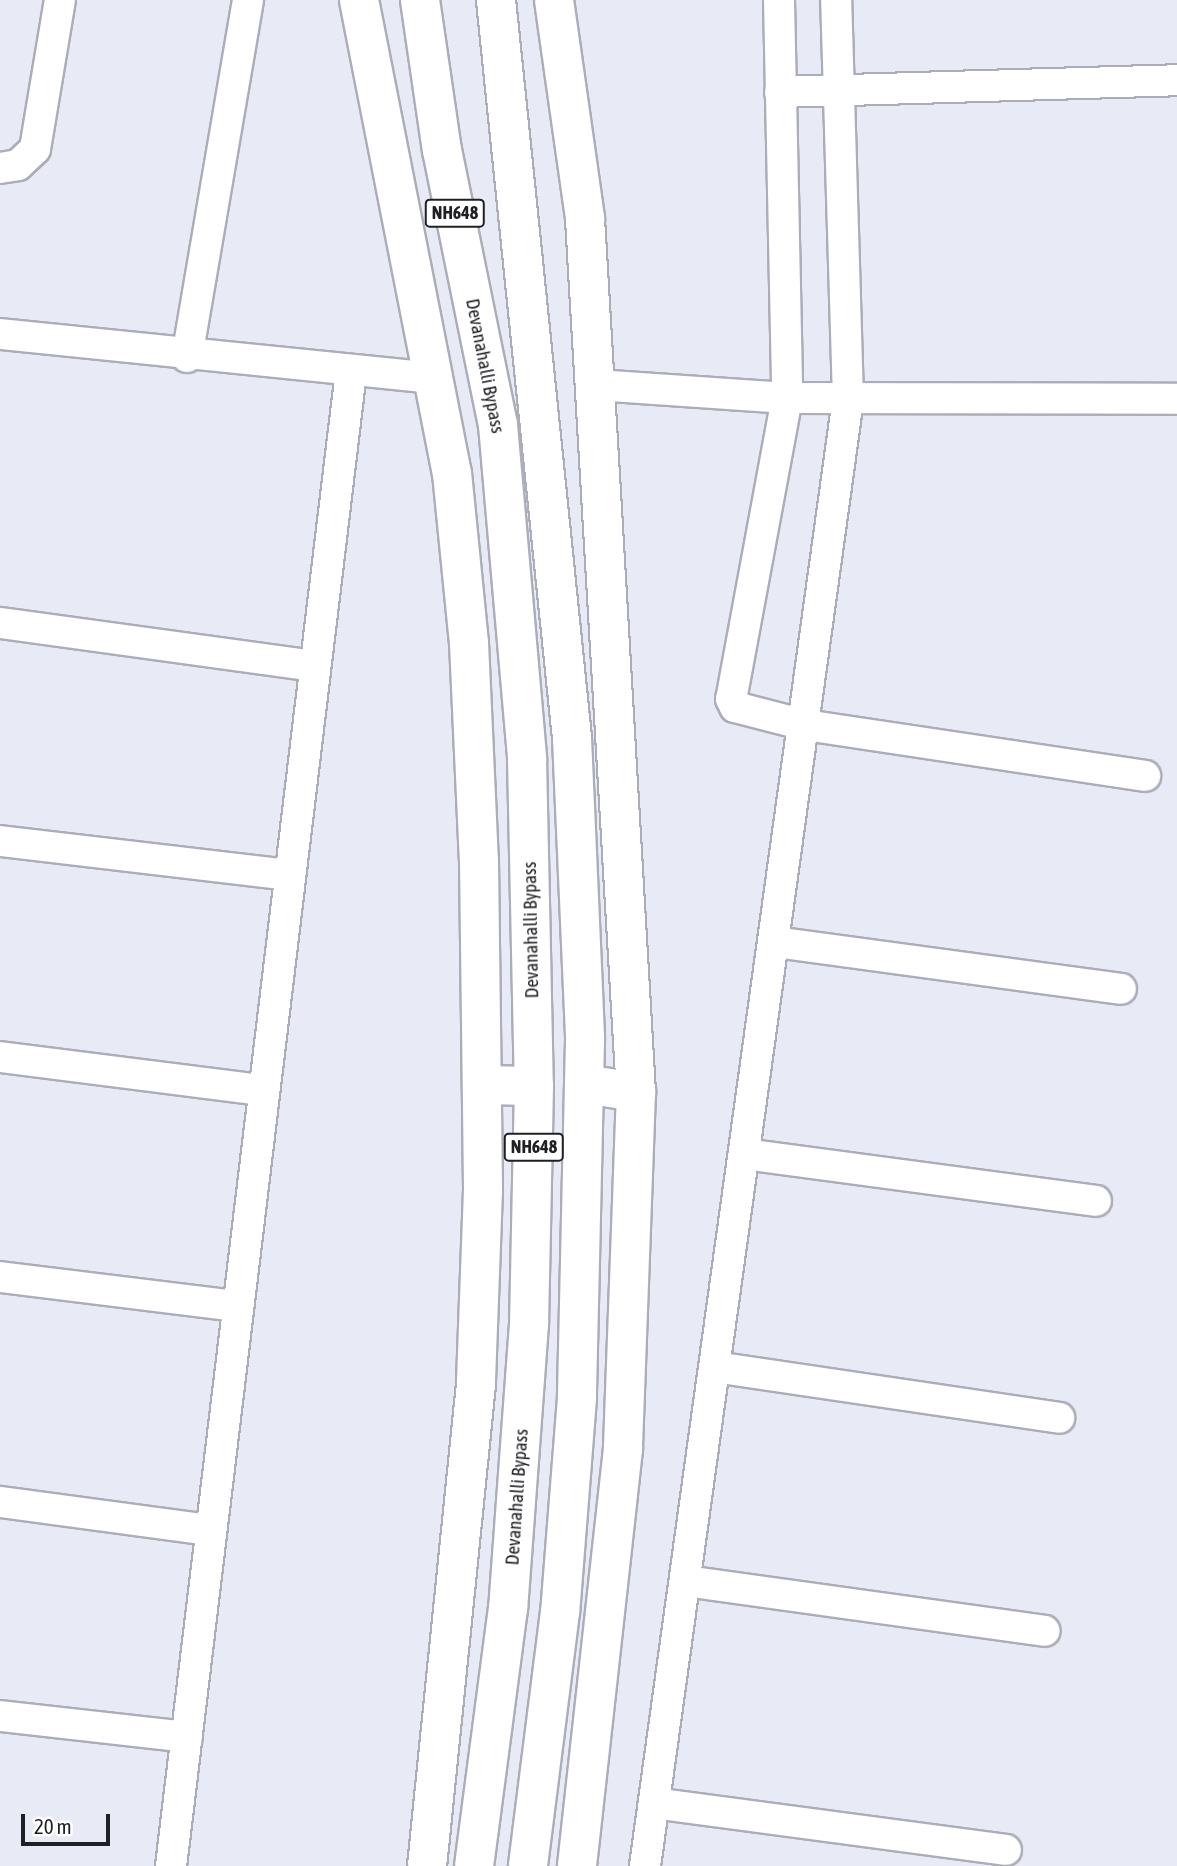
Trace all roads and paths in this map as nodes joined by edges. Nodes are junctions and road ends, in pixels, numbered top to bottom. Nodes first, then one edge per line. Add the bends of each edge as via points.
1 (60, 0) edge
2 (248, 0) edge
3 (359, 0) edge
4 (420, 0) edge
5 (496, 0) edge
6 (554, 0) edge
7 (779, 0) edge
8 (836, 0) edge
9 (1177, 80) edge
10 (838, 89) junction
11 (780, 92) junction
12 (0, 168) edge
13 (0, 334) edge
14 (187, 357) junction
15 (351, 372) junction
16 (436, 378) junction
17 (596, 385) junction
18 (787, 398) junction
19 (848, 399) junction
20 (1177, 399) edge
21 (0, 623) edge
22 (315, 666) junction
23 (805, 726) junction
24 (1144, 776) dead end
25 (0, 841) edge
26 (288, 875) junction
27 (775, 942) junction
28 (1121, 989) dead end
29 (0, 1057) edge
30 (584, 1084) junction
31 (482, 1085) junction
32 (534, 1086) junction
33 (261, 1090) junction
34 (636, 1092) junction
35 (745, 1154) junction
36 (1096, 1201) dead end
37 (0, 1277) edge
38 (236, 1306) junction
39 (715, 1367) junction
40 (1059, 1418) dead end
41 (0, 1502) edge
42 (210, 1531) junction
43 (685, 1581) junction
44 (1045, 1631) dead end
45 (0, 1716) edge
46 (187, 1737) junction
47 (654, 1803) junction
48 (1006, 1850) dead end
49 (171, 1866) edge
50 (427, 1866) edge
51 (474, 1866) edge
52 (528, 1866) edge
53 (577, 1866) edge
54 (645, 1866) edge

1 - 12 street via 35,149 18,165
2 - 14 street
3 - 16 main road via 402,241
4 - 32 main road, Devanahalli Bypass / NH648 via 442,150 498,425 527,759
5 - 30 main road, NH648 via 572,738
6 - 17 main road via 585,219
7 - 11 street
8 - 10 street
9 - 10 street
10 - 11 street
10 - 19 street
11 - 18 street
13 - 14 street
14 - 15 street
15 - 16 street
15 - 22 street
16 - 31 main road via 469,643
17 - 18 street
17 - 34 main road
18 - 19 street
18 - 23 street via 729,690 735,707
19 - 20 street
19 - 23 street
21 - 22 street
22 - 26 street
23 - 24 street
23 - 27 street
25 - 26 street
26 - 33 street
27 - 28 street
27 - 35 street
29 - 33 street
30 - 34 main road
30 - 52 main road, NH648 via 577,1398 560,1612
31 - 32 main road
31 - 50 main road via 476,1384
32 - 51 main road, Devanahalli Bypass / NH648 via 529,1324 510,1588
33 - 38 street
34 - 53 main road via 623,1449
35 - 36 street
35 - 39 street
37 - 38 street
38 - 42 street
39 - 40 street
39 - 43 street
41 - 42 street
42 - 46 street
43 - 44 street
43 - 47 street
45 - 46 street
46 - 49 street
47 - 48 street
47 - 54 street

